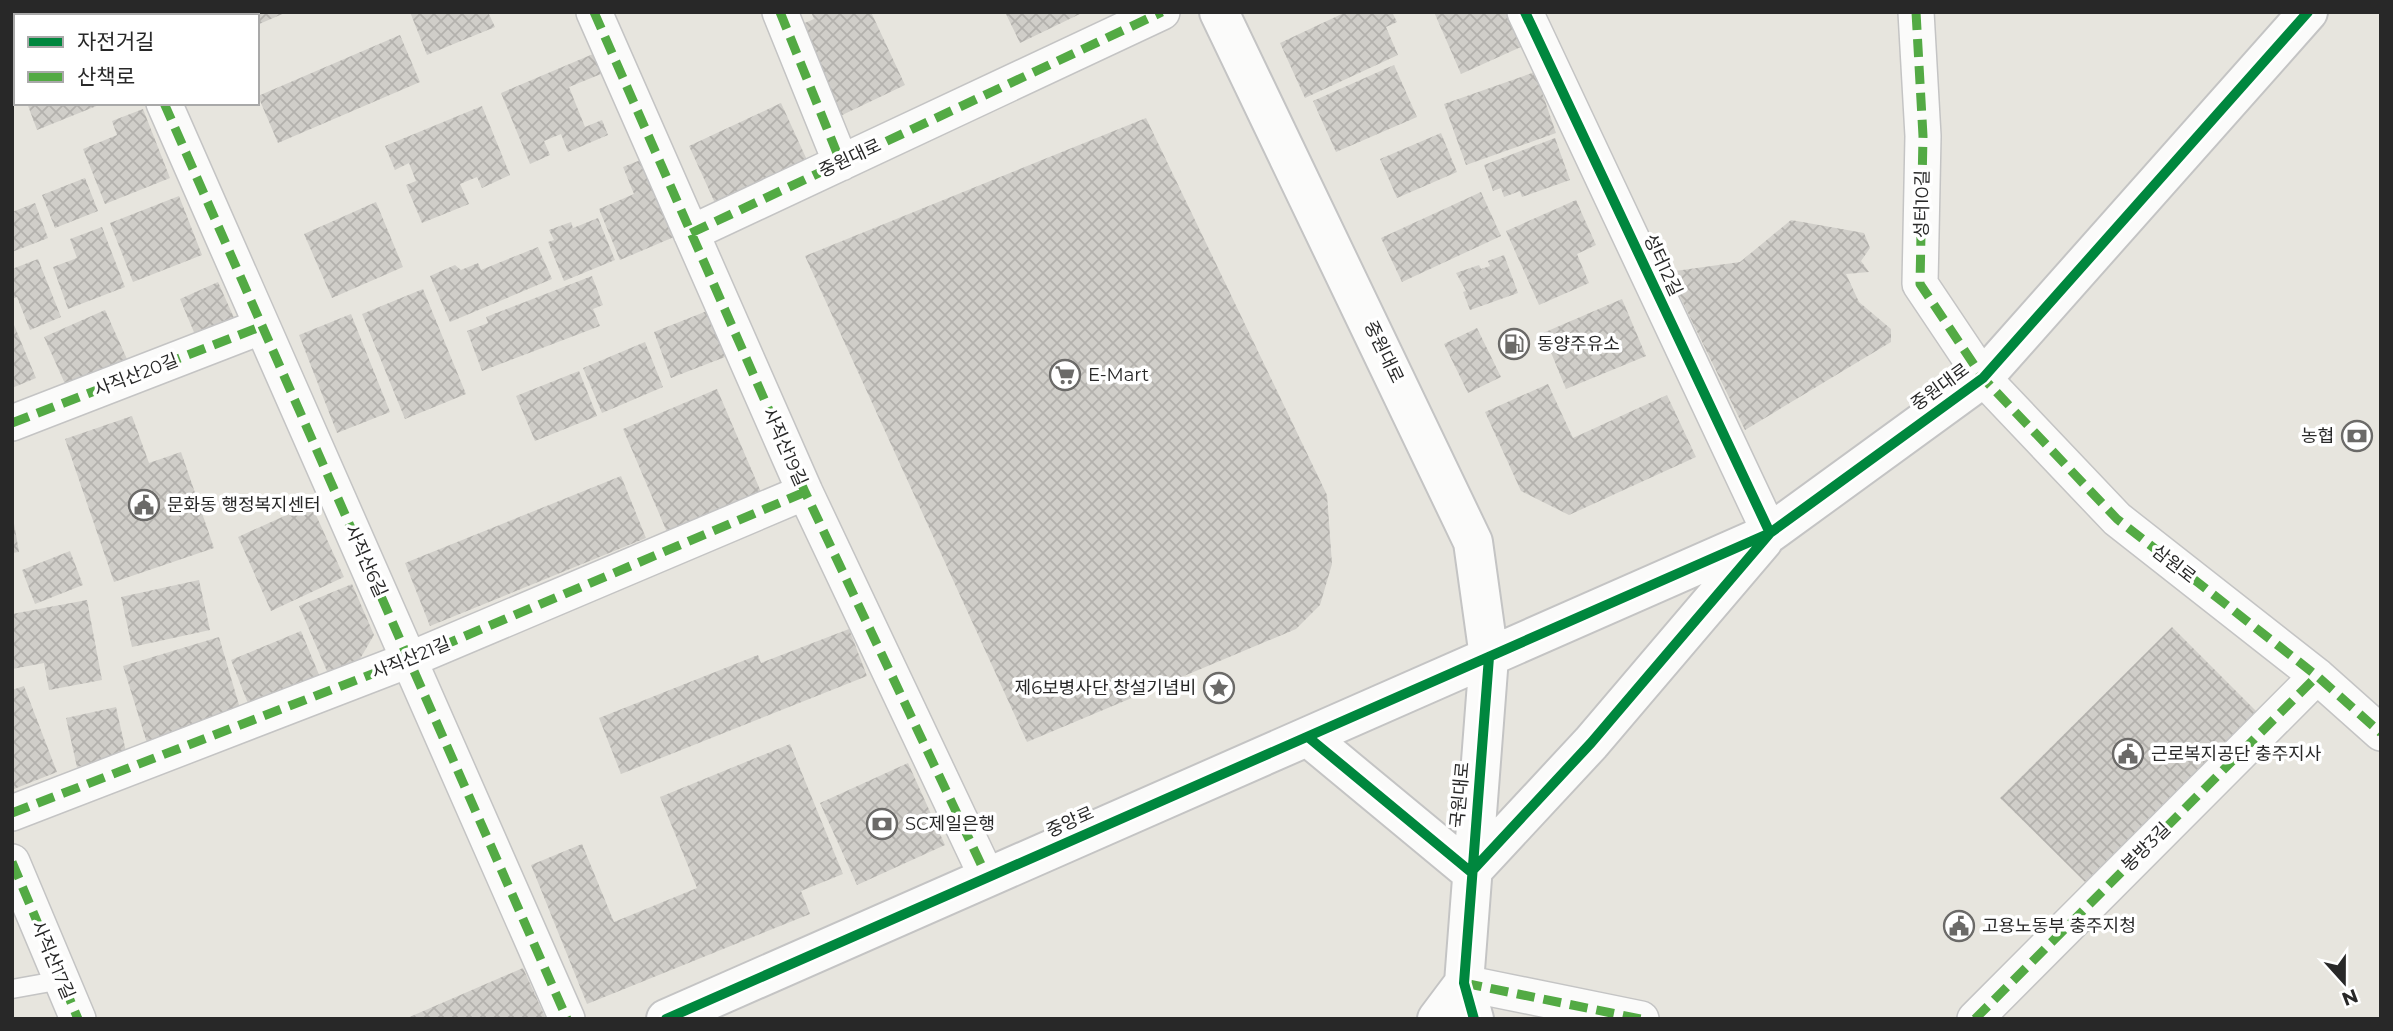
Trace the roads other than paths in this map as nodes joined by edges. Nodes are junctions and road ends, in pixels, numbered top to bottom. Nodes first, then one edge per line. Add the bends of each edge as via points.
1 (594, 12) edge
2 (780, 12) edge
3 (1162, 12) edge
4 (1219, 12) edge
5 (1525, 12) edge
6 (1916, 12) edge
7 (2308, 12) edge
8 (165, 105) edge
9 (841, 163) junction
10 (691, 233) junction
11 (260, 327) junction
12 (1983, 378) junction
13 (12, 422) edge
14 (805, 492) junction
15 (1770, 533) junction
16 (1489, 657) junction
17 (411, 659) junction
18 (2317, 676) junction
19 (2381, 733) edge
20 (1308, 737) junction
21 (12, 813) edge
22 (12, 862) edge
23 (1471, 872) junction
24 (988, 877) junction
25 (62, 980) junction
26 (12, 989) edge
27 (1469, 1001) edge
28 (78, 1019) edge
29 (567, 1019) edge
30 (666, 1019) edge
31 (1437, 1019) edge
32 (1641, 1019) edge
33 (1975, 1019) edge

1 - 10 street, 사직산19길
2 - 9 street
3 - 9 street, 중원대로
4 - 16 street, 중원대로 via 1473,542
5 - 15 street, 성터12길
6 - 12 street, 성터10길 via 1923,136 1920,284
7 - 12 street, 중원대로
8 - 11 street, 사직산6길
9 - 10 street, 중원대로
10 - 14 street, 사직산19길
11 - 13 street, 사직산20길
11 - 17 street, 사직산6길
12 - 15 street, 중원대로
12 - 18 street, 삼원로 via 2117,519
14 - 17 street, 사직산21길
14 - 24 street, 사직산19길
15 - 16 street, 중원대로
15 - 23 street via 1591,743
16 - 20 street, 중앙로
16 - 23 street, 국원대로
17 - 21 street, 사직산21길
17 - 29 street, 사직산6길
18 - 19 street, 삼원로
18 - 33 street, 봉방3길
20 - 23 street
20 - 24 street, 중앙로
22 - 25 street, 사직산17길
23 - 27 street, 국원대로
24 - 30 street, 중앙로
25 - 26 lane
25 - 28 street, 사직산17길
27 - 31 street
27 - 32 street

